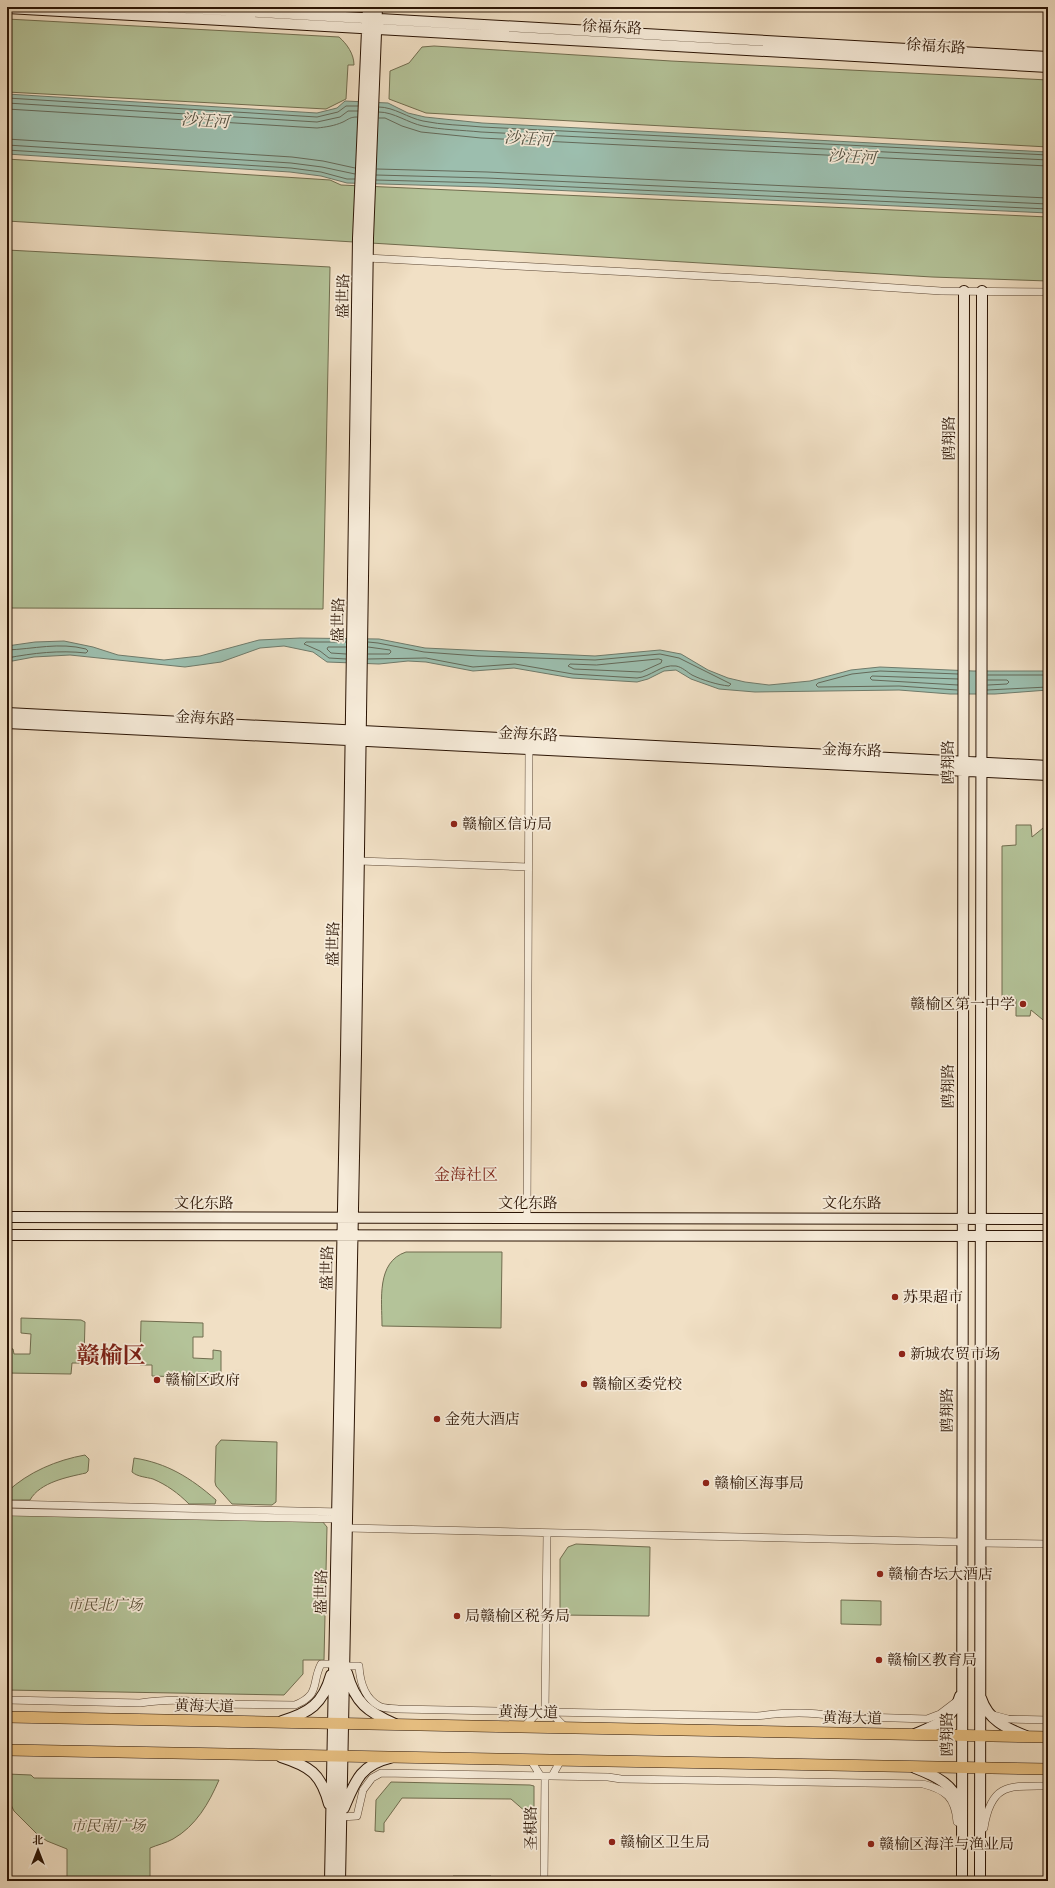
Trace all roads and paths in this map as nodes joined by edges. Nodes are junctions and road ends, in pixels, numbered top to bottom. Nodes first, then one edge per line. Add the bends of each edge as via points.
1 (169, 7) edge
2 (368, 7) edge
3 (377, 7) edge
4 (7, 8) edge
5 (371, 23) junction
6 (1048, 57) edge
7 (1048, 67) edge
8 (367, 258) junction
9 (964, 291) junction
10 (982, 291) junction
11 (1048, 292) edge
12 (7, 713) edge
13 (7, 723) edge
14 (356, 735) junction
15 (529, 749) junction
16 (963, 766) junction
17 (1048, 766) edge
18 (981, 767) junction
19 (1048, 776) edge
20 (359, 861) junction
21 (528, 867) junction
22 (7, 1217) edge
23 (348, 1218) junction
24 (528, 1218) junction
25 (963, 1219) junction
26 (981, 1219) junction
27 (1048, 1219) edge
28 (7, 1235) edge
29 (347, 1235) junction
30 (963, 1236) junction
31 (981, 1236) junction
32 (1048, 1236) edge
33 (7, 1504) edge
34 (7, 1512) edge
35 (343, 1518) junction
36 (547, 1533) junction
37 (962, 1542) junction
38 (980, 1543) junction
39 (1048, 1544) edge
40 (341, 1664) junction
41 (962, 1686) junction
42 (980, 1692) junction
43 (959, 1699) junction
44 (7, 1700) edge
45 (544, 1712) junction
46 (990, 1715) junction
47 (7, 1717) edge
48 (1048, 1720) edge
49 (278, 1722) junction
50 (338, 1724) junction
51 (397, 1725) junction
52 (524, 1727) junction
53 (566, 1728) junction
54 (912, 1735) junction
55 (962, 1736) junction
56 (980, 1736) junction
57 (1028, 1737) junction
58 (1048, 1737) edge
59 (7, 1750) edge
60 (275, 1755) junction
61 (338, 1756) junction
62 (394, 1757) junction
63 (530, 1760) junction
64 (560, 1760) junction
65 (912, 1767) junction
66 (962, 1768) junction
67 (980, 1768) junction
68 (1048, 1770) edge
69 (546, 1776) junction
70 (1048, 1786) edge
71 (962, 1808) junction
72 (338, 1816) junction
73 (962, 1824) junction
74 (980, 1849) junction
75 (330, 1881) edge
76 (340, 1881) edge
77 (544, 1881) edge
78 (962, 1881) edge
79 (980, 1881) edge

1 - 5 main road, 徐福东路
2 - 5 main road, 盛世路
3 - 5 main road, 盛世路
4 - 5 main road, 徐福东路
5 - 6 main road, 徐福东路
5 - 7 main road, 徐福东路
5 - 8 main road, 盛世路
5 - 14 main road, 盛世路 via 358,238
8 - 9 street
8 - 14 main road, 盛世路
9 - 10 street
9 - 16 main road, 鸥翔路
10 - 11 street
10 - 18 main road
12 - 14 main road, 金海东路
13 - 14 main road, 金海东路
14 - 15 main road, 金海东路
14 - 16 main road, 金海东路
14 - 20 main road, 盛世路
14 - 23 main road, 盛世路
15 - 16 main road, 金海东路
15 - 21 street
16 - 18 main road, 金海东路
16 - 25 main road, 鸥翔路
17 - 18 main road, 金海东路
18 - 19 main road, 金海东路
18 - 26 main road
20 - 21 street
20 - 23 main road, 盛世路
21 - 24 street
22 - 23 main road, 文化东路
23 - 24 main road, 文化东路
23 - 29 main road, 盛世路
24 - 25 main road, 文化东路
25 - 26 main road, 文化东路
25 - 30 main road, 鸥翔路
26 - 27 main road, 文化东路
26 - 31 main road
28 - 29 main road
29 - 30 main road
29 - 35 main road, 盛世路
30 - 31 main road
30 - 37 main road, 鸥翔路
31 - 32 main road
31 - 38 main road
33 - 35 street
34 - 35 street
35 - 36 street
35 - 40 main road, 盛世路
36 - 37 street
36 - 45 street
37 - 41 main road, 鸥翔路
38 - 39 street
38 - 42 main road
40 - 44 street via 321,1664 312,1693 306,1700 295,1705 206,1704 196,1701 159,1700 140,1703
40 - 45 street via 359,1666 364,1689 369,1698 380,1707
40 - 49 main road via 314,1707
40 - 50 main road, 盛世路
40 - 51 main road via 356,1698 364,1707
41 - 43 main road
41 - 55 main road, 鸥翔路
42 - 46 main road
42 - 56 main road
43 - 45 street via 940,1714 927,1719 779,1713 757,1716
43 - 54 main road via 947,1718
45 - 52 street
45 - 53 street
46 - 48 street via 1008,1719
46 - 57 main road via 1001,1725
47 - 49 main road, 黄海大道
49 - 50 main road, 黄海大道
50 - 51 main road, 黄海大道
50 - 61 main road, 盛世路
51 - 52 main road, 黄海大道
52 - 53 main road, 黄海大道
53 - 54 main road, 黄海大道
54 - 55 main road, 黄海大道
55 - 56 main road, 黄海大道
55 - 66 main road, 鸥翔路
56 - 57 main road, 黄海大道
56 - 67 main road
57 - 58 main road, 黄海大道
59 - 60 main road
60 - 61 main road
60 - 72 main road via 300,1763 314,1773
61 - 62 main road
61 - 72 main road, 盛世路
62 - 63 main road
62 - 72 main road via 376,1763 362,1773
63 - 64 main road
63 - 69 street
64 - 65 main road
64 - 69 street
65 - 66 main road
65 - 71 main road via 935,1775 946,1784
66 - 67 main road
66 - 71 main road, 鸥翔路
67 - 68 main road
67 - 74 main road
69 - 72 street via 381,1773 372,1778 363,1790 358,1816
69 - 73 street via 923,1784 938,1788 949,1795 956,1809 957,1822
69 - 77 street, 圣棋路
70 - 74 street via 1017,1786 1007,1788 996,1796 989,1804
71 - 73 main road, 鸥翔路
72 - 75 main road, 盛世路
72 - 76 main road, 盛世路
73 - 78 main road, 鸥翔路
74 - 79 main road

